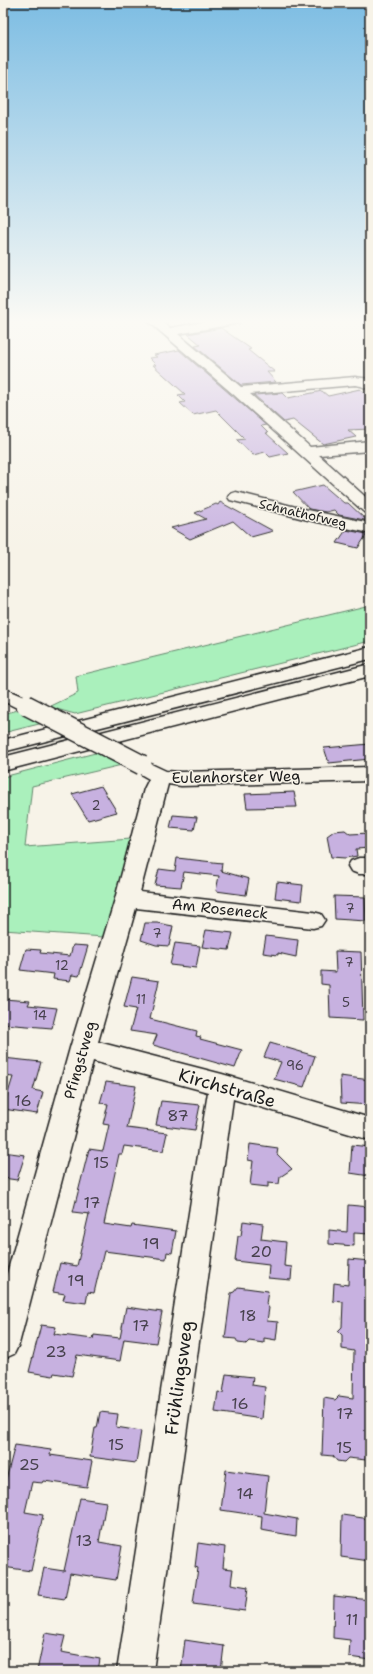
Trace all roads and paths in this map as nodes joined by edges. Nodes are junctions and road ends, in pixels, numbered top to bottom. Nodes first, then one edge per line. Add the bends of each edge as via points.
1 (246, 398) edge
2 (370, 446) edge
3 (307, 452) junction
4 (236, 497) dead end
5 (370, 508) edge
6 (370, 528) edge
7 (370, 653) edge
8 (370, 670) edge
9 (3, 694) edge
10 (3, 746) edge
11 (3, 764) edge
12 (152, 771) junction
13 (370, 774) edge
14 (127, 899) junction
15 (313, 920) dead end
16 (83, 1048) junction
17 (222, 1085) junction
18 (370, 1129) edge
19 (3, 1344) edge
20 (135, 1671) edge

1 - 3 main road
2 - 3 main road
3 - 5 main road
4 - 6 main road, Schnathofweg
7 - 10 main road
8 - 11 main road
9 - 12 main road, Eulenhorster Weg, bridge
12 - 13 main road, Eulenhorster Weg via 181,779
12 - 14 main road, Pfingstweg via 155,789
14 - 15 main road, Am Roseneck
14 - 16 main road, Pfingstweg
16 - 17 main road, Kirchstraße
16 - 19 main road, Pfingstweg
17 - 18 main road, Kirchstraße
17 - 20 main road, Frühlingsweg

